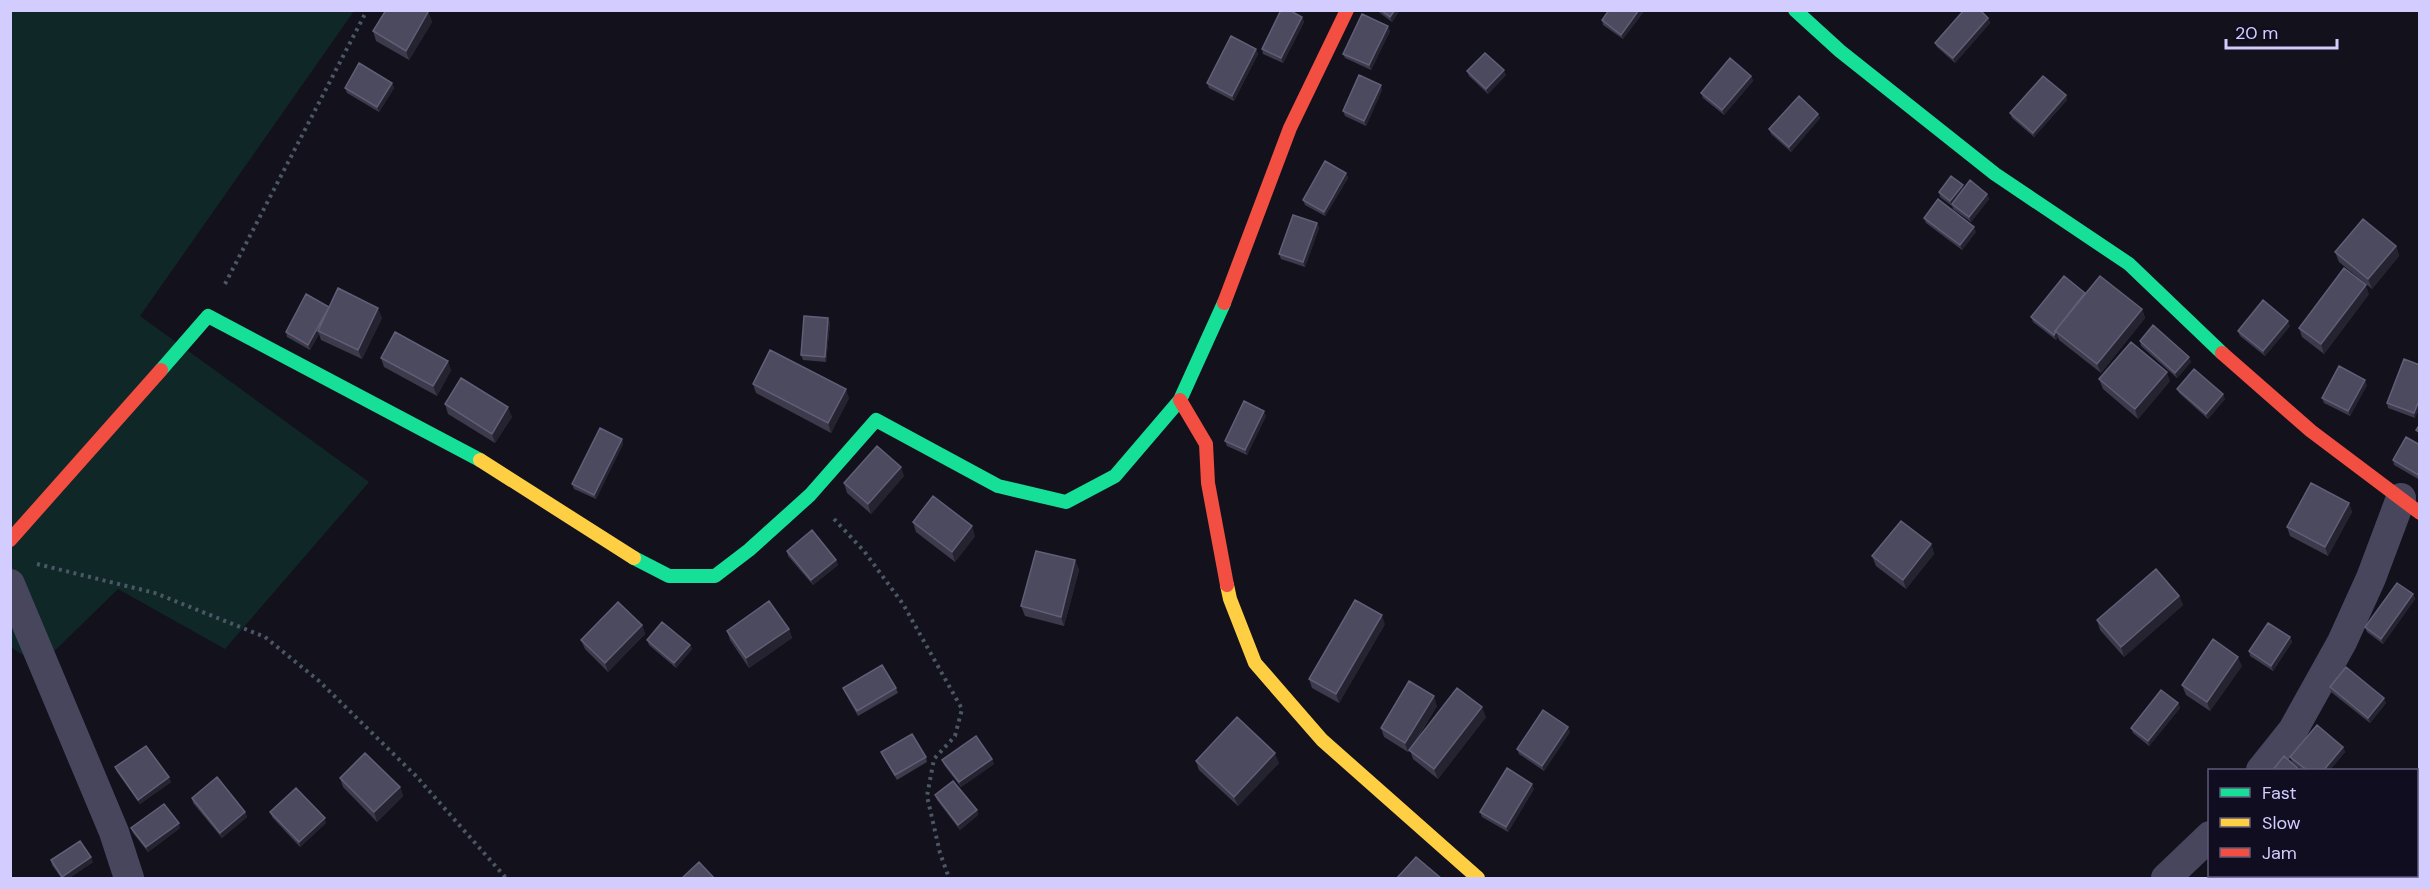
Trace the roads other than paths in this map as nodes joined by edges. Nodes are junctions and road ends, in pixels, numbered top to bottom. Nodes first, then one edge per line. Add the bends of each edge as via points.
1 (1347, 10) edge
2 (1796, 10) edge
3 (1180, 400) junction
4 (2410, 505) edge
5 (10, 540) edge
6 (10, 584) edge
7 (2263, 769) edge
8 (2208, 838) edge
9 (129, 879) edge
10 (1478, 879) edge
11 (2166, 879) edge

1 - 3 street via 1290,128 1232,289
2 - 4 street via 1840,51 1995,174 2129,264 2203,336 2311,431
3 - 5 street via 1115,476 1066,502 998,486 876,420 810,495 715,576 669,576 635,560 475,457 208,316
3 - 10 street via 1206,444 1208,483 1230,599 1255,663 1322,740
4 - 7 street via 2293,730
6 - 9 street via 114,832
8 - 11 street

